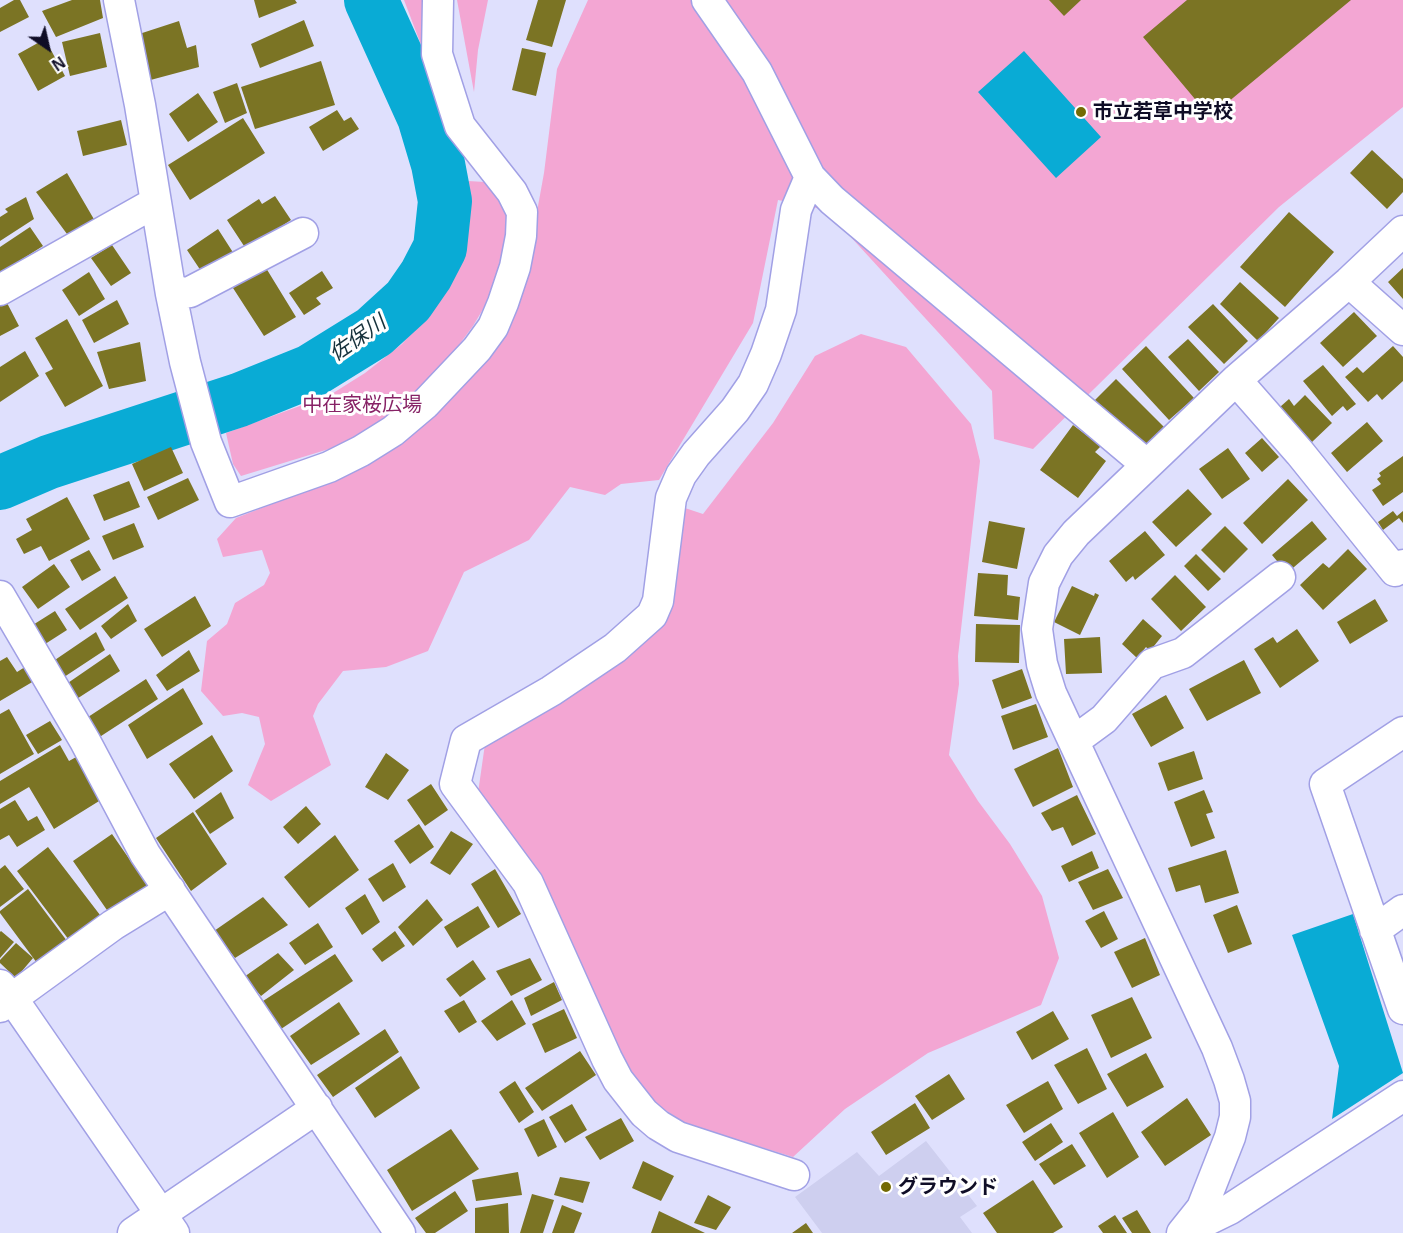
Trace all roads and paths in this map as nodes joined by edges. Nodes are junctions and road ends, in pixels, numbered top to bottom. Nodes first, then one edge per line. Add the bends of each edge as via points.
1 (119, 0) edge
2 (438, 0) edge
3 (707, 0) edge
4 (810, 177) junction
5 (156, 202) junction
6 (1403, 231) edge
7 (303, 233) dead end
8 (1349, 282) junction
9 (0, 290) edge
10 (171, 294) junction
11 (1403, 330) edge
12 (1236, 380) junction
13 (1147, 465) junction
14 (1403, 565) edge
15 (1281, 577) dead end
16 (0, 596) edge
17 (1403, 732) edge
18 (1074, 741) junction
19 (170, 890) junction
20 (1403, 910) edge
21 (1375, 930) junction
22 (4, 997) edge
23 (1403, 1010) edge
24 (1403, 1096) edge
25 (317, 1108) junction
26 (794, 1175) dead end
27 (168, 1223) edge
28 (133, 1233) edge
29 (400, 1233) edge
30 (1182, 1233) edge

1 - 5 street
2 - 10 street via 437,54 459,126 512,192 522,212 515,267 493,327 477,349 425,404 361,451 329,467 230,502 206,442
3 - 4 street via 757,72
4 - 13 street
4 - 26 street via 796,210 781,310 766,354 753,384 696,454 671,498 658,601 652,615 615,648 466,740 455,784 528,883 607,1059 644,1113 678,1137
5 - 9 street
5 - 10 street
6 - 8 street
7 - 10 street via 190,292
8 - 11 street
8 - 12 street
12 - 13 street
12 - 14 street via 1395,571
13 - 18 street via 1076,533 1058,555 1044,584 1038,629 1042,664
15 - 18 street via 1184,653 1152,664 1104,719
16 - 19 street via 85,741 145,854
17 - 21 street via 1325,784
18 - 30 street via 1217,1048 1234,1101 1230,1137 1202,1208
19 - 22 street
19 - 25 street
20 - 21 street
21 - 23 street
22 - 27 street
24 - 30 street via 1230,1209
25 - 27 street
25 - 29 street
27 - 28 street

